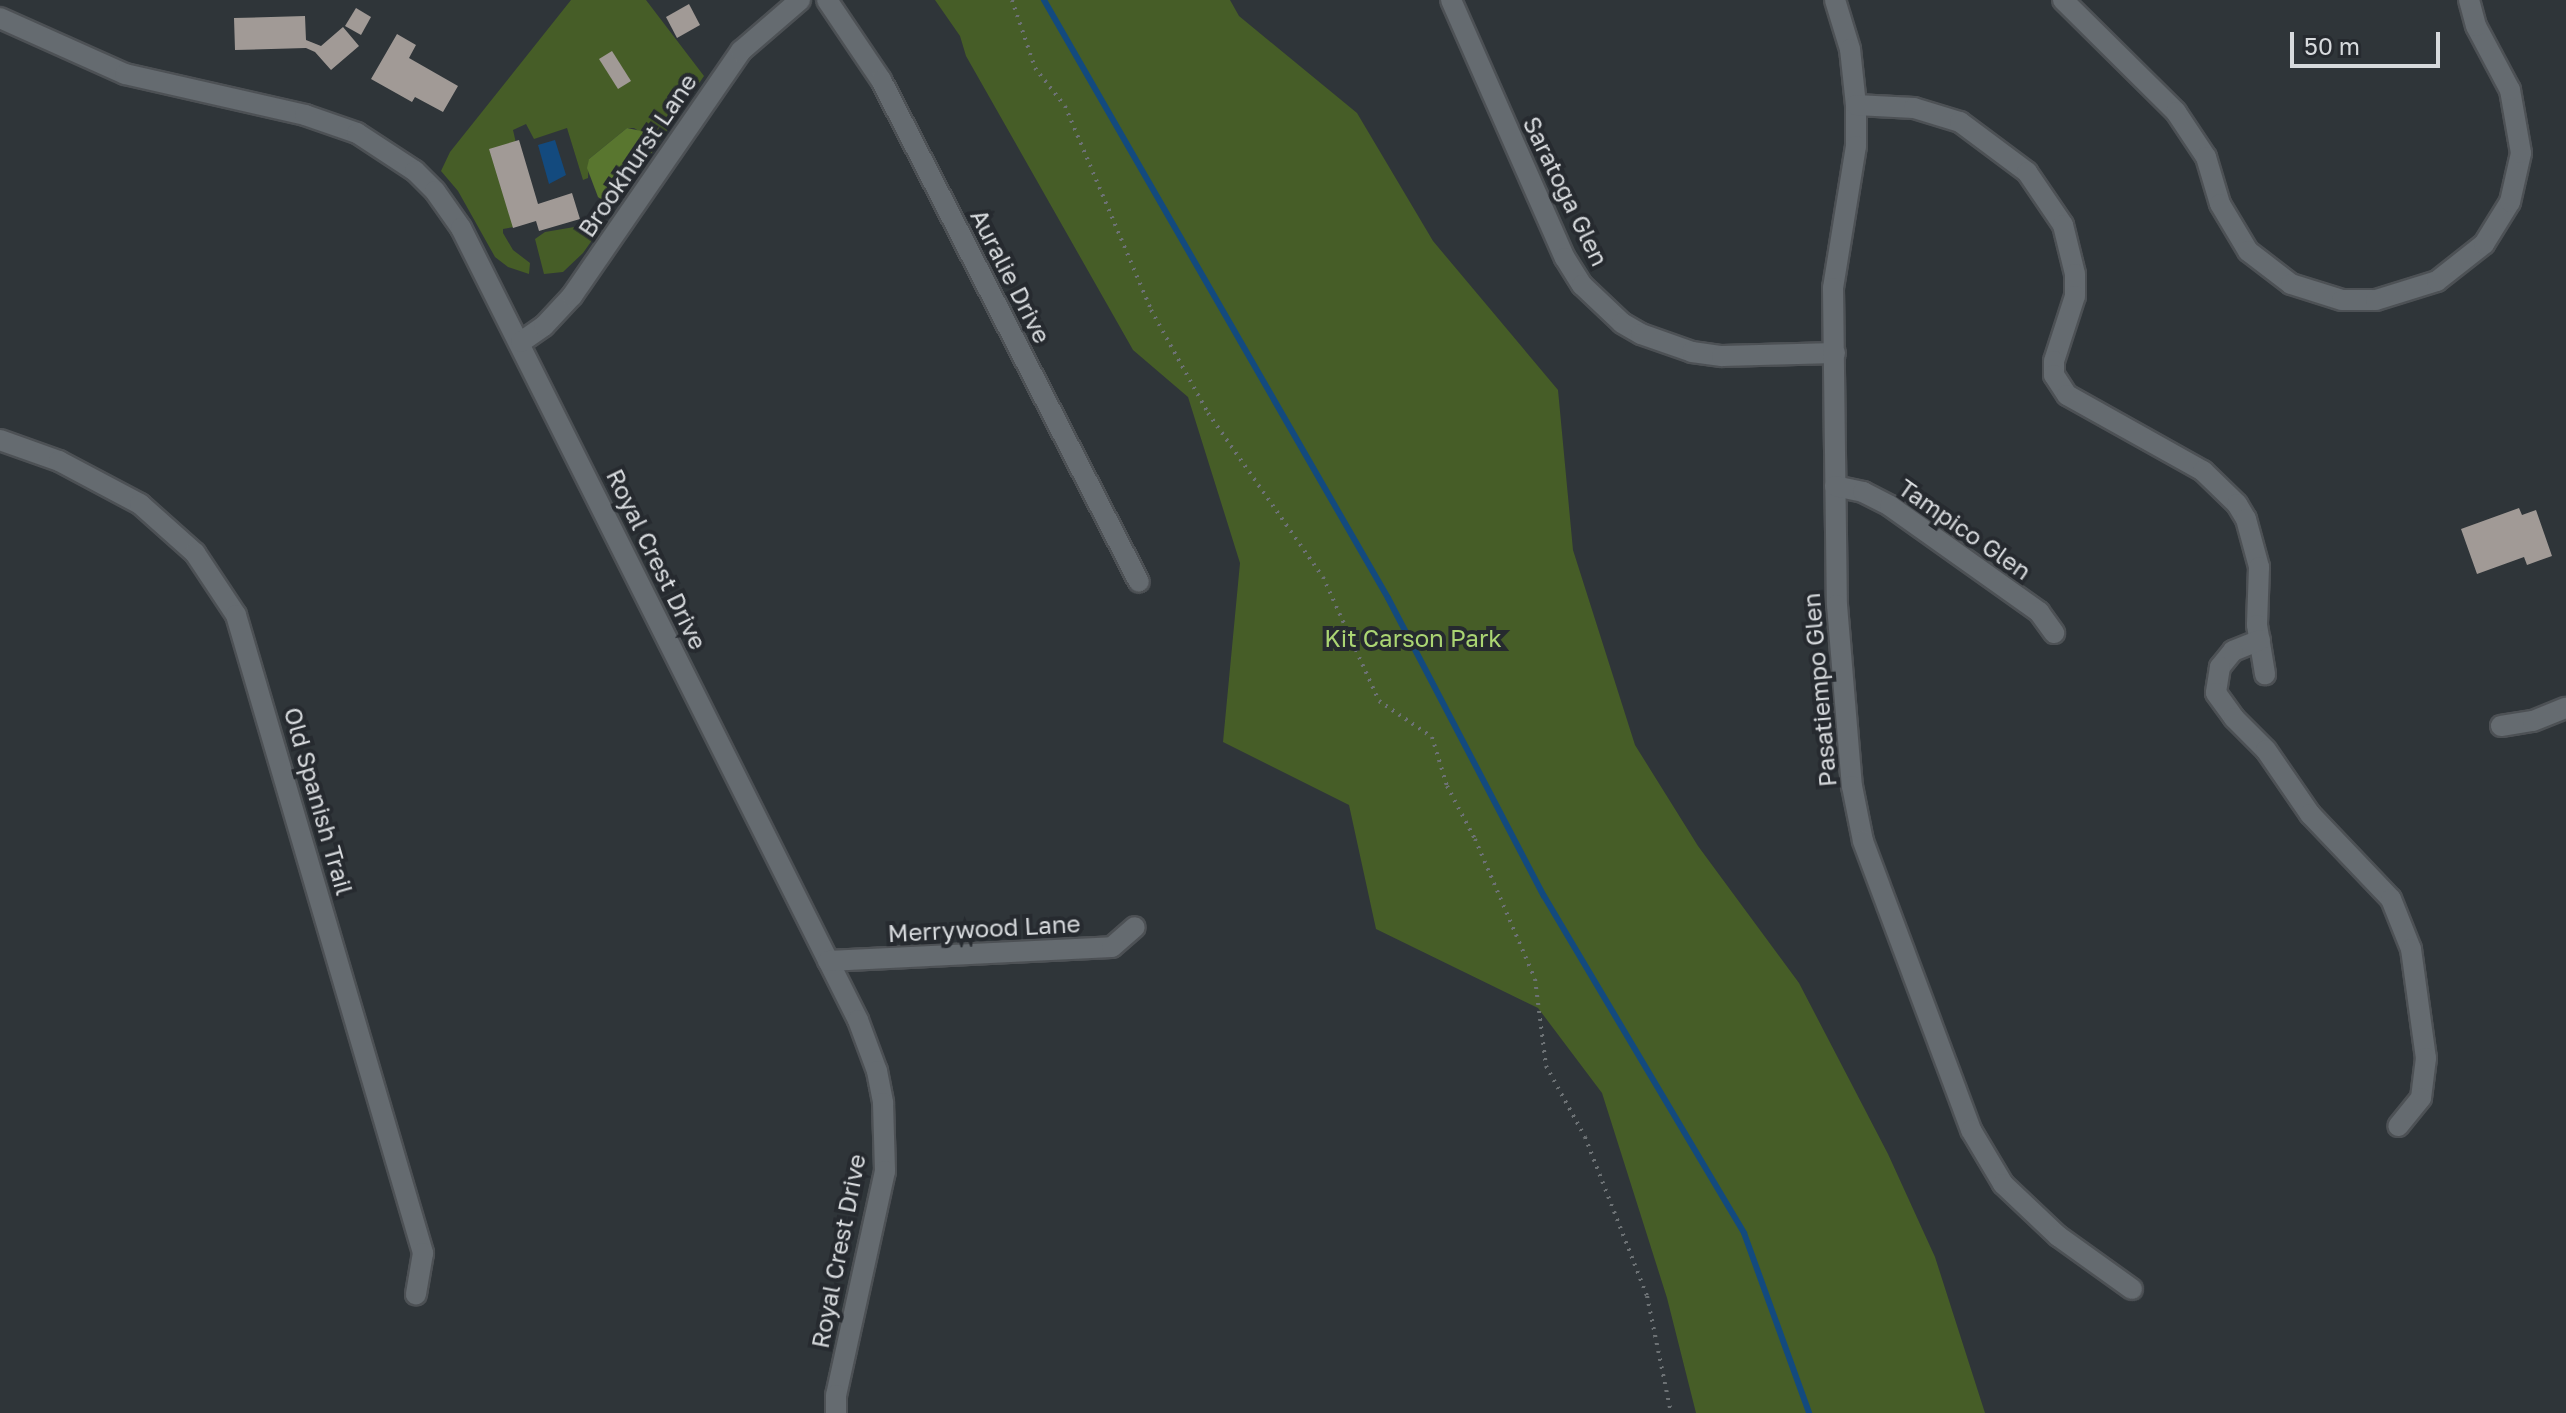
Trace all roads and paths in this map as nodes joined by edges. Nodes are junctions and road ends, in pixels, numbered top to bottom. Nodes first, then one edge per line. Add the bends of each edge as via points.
1 (800, 0) edge
2 (827, 0) edge
3 (1012, 0) edge
4 (1451, 0) edge
5 (1835, 0) edge
6 (2063, 0) edge
7 (2469, 0) edge
8 (0, 18) edge
9 (1856, 105) junction
10 (521, 342) junction
11 (1835, 353) junction
12 (0, 440) edge
13 (1835, 486) junction
14 (1139, 582) dead end
15 (2054, 633) dead end
16 (2260, 640) junction
17 (2265, 674) dead end
18 (2566, 708) edge
19 (2501, 726) dead end
20 (1135, 927) dead end
21 (828, 961) junction
22 (2398, 1126) dead end
23 (2132, 1289) dead end
24 (416, 1294) dead end
25 (836, 1413) edge
26 (1671, 1413) edge

1 - 10 street, Brookhurst Lane via 741,51 572,296
2 - 14 street, Auralie Drive via 881,80
3 - 26 path via 1035,68 1065,106 1151,310 1208,413 1323,577 1379,701 1432,737 1447,786 1535,979 1546,1066 1585,1137 1647,1296
4 - 11 street, Saratoga Glen via 1565,258 1582,285 1622,323 1692,352
5 - 9 street, Pasatiempo Glen via 1850,49
6 - 7 street via 2176,112 2206,157 2220,204 2248,251 2291,284 2342,300 2376,300 2437,281 2484,244 2510,202 2521,153 2510,90 2476,26
8 - 10 street, Royal Crest Drive via 125,74 305,115 379,145 415,171 450,211
9 - 11 street, Pasatiempo Glen via 1856,146 1833,288
9 - 16 street via 1914,108 1960,122 2027,172 2063,225 2075,274 2075,296 2054,375 2067,395 2203,471 2237,504 2259,567
10 - 21 street, Royal Crest Drive
11 - 13 street, Pasatiempo Glen
12 - 24 street, Old Spanish Trail via 59,461 140,504 195,553 236,615 423,1253
13 - 15 street, Tampico Glen via 1890,506 2039,612
13 - 23 street, Pasatiempo Glen via 1837,605 1852,786 1863,841 1971,1130 2003,1184 2058,1236
16 - 17 street
16 - 22 street via 2233,651 2220,667 2216,693 2266,750 2310,814 2391,899 2411,949 2426,1058 2421,1098
18 - 19 street
20 - 21 street, Merrywood Lane via 1112,947
21 - 25 street, Royal Crest Drive via 877,1071 885,1171

